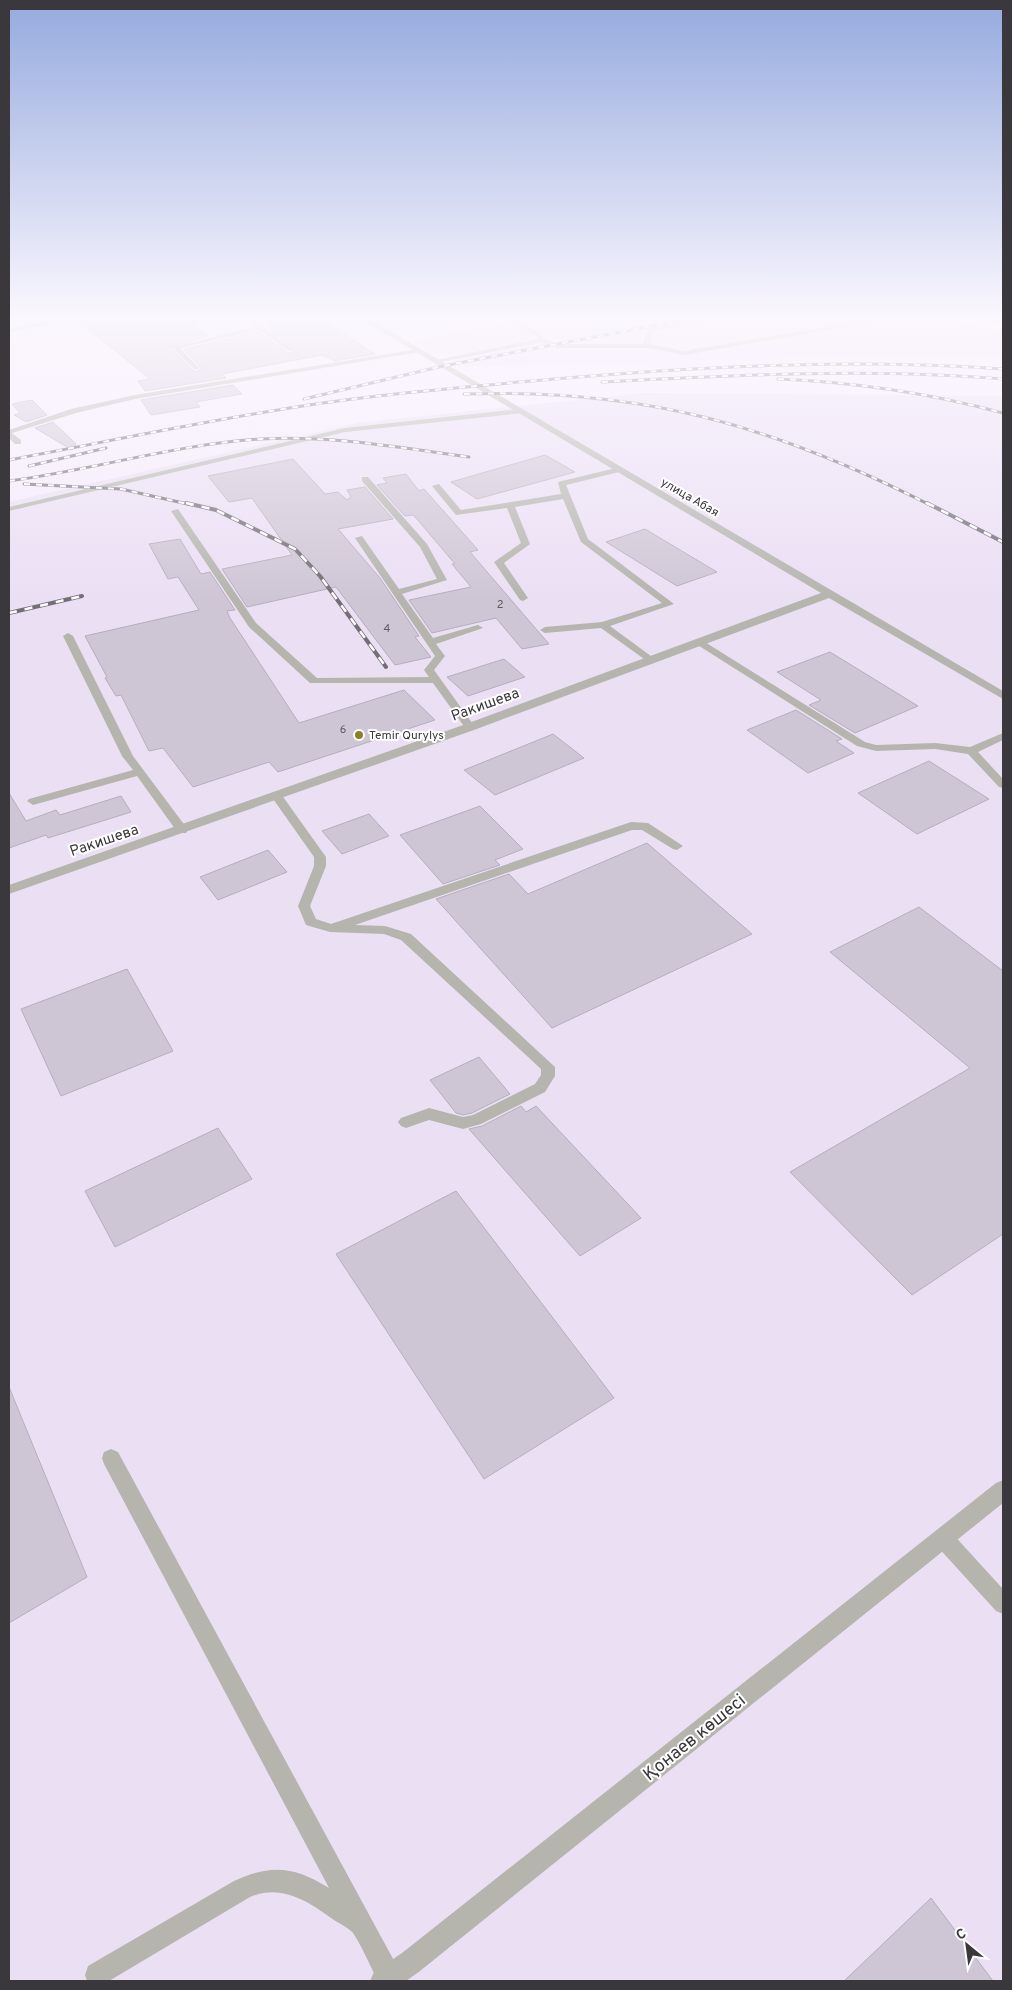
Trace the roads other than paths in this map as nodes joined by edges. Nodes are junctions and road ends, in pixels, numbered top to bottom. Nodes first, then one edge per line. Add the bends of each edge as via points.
1 (68, 413) edge
2 (503, 413) edge
3 (523, 413) edge
4 (9, 433) edge
5 (13, 443) edge
6 (616, 470) junction
7 (364, 479) dead end
8 (436, 486) dead end
9 (566, 496) junction
10 (510, 504) junction
11 (9, 508) edge
12 (175, 511) dead end
13 (359, 538) dead end
14 (397, 593) junction
15 (829, 594) junction
16 (523, 598) dead end
17 (603, 625) junction
18 (478, 628) dead end
19 (545, 630) dead end
20 (68, 636) dead end
21 (431, 642) junction
22 (700, 642) junction
23 (651, 660) junction
24 (436, 680) junction
25 (1003, 696) edge
26 (470, 727) junction
27 (1003, 736) edge
28 (971, 751) junction
29 (138, 772) junction
30 (1003, 785) edge
31 (277, 796) junction
32 (33, 802) dead end
33 (182, 830) junction
34 (677, 846) dead end
35 (9, 890) edge
36 (330, 928) junction
37 (406, 1122) dead end
38 (111, 1458) dead end
39 (1003, 1490) edge
40 (943, 1538) junction
41 (1003, 1604) edge
42 (360, 1924) junction
43 (97, 1974) dead end
44 (386, 1979) edge

1 - 4 lane
2 - 11 lane via 345,430
3 - 6 street, улица Абая
4 - 5 street
6 - 9 lane via 561,484
6 - 15 street, улица Абая
7 - 14 lane via 424,546 442,580
8 - 10 lane via 459,513
9 - 10 lane
9 - 17 lane via 584,540 669,604
10 - 16 lane via 526,544 499,562
12 - 24 lane via 252,625 314,681
13 - 14 lane
14 - 21 lane
15 - 22 street, Ракишева
15 - 25 street, улица Абая
17 - 19 lane
17 - 23 lane
18 - 21 lane
20 - 29 lane
21 - 24 lane via 440,656 429,670
22 - 23 street, Ракишева
22 - 28 lane via 861,744 876,748 935,746
23 - 26 street, Ракишева
24 - 26 lane
26 - 31 street, Ракишева
27 - 28 lane
28 - 30 lane
29 - 32 lane
29 - 33 lane
31 - 33 street, Ракишева
31 - 36 lane via 320,856 320,866 304,906 311,922
33 - 35 street, Ракишева
34 - 36 lane via 644,826 631,826
36 - 37 lane via 385,930 406,937 548,1067 548,1076 540,1088 476,1120 463,1123 429,1114
38 - 42 lane
39 - 40 street, Қонаев көшесі
40 - 41 lane
40 - 44 street, Қонаев көшесі
42 - 43 lane via 304,1886 285,1881 264,1881 242,1889
42 - 44 lane

